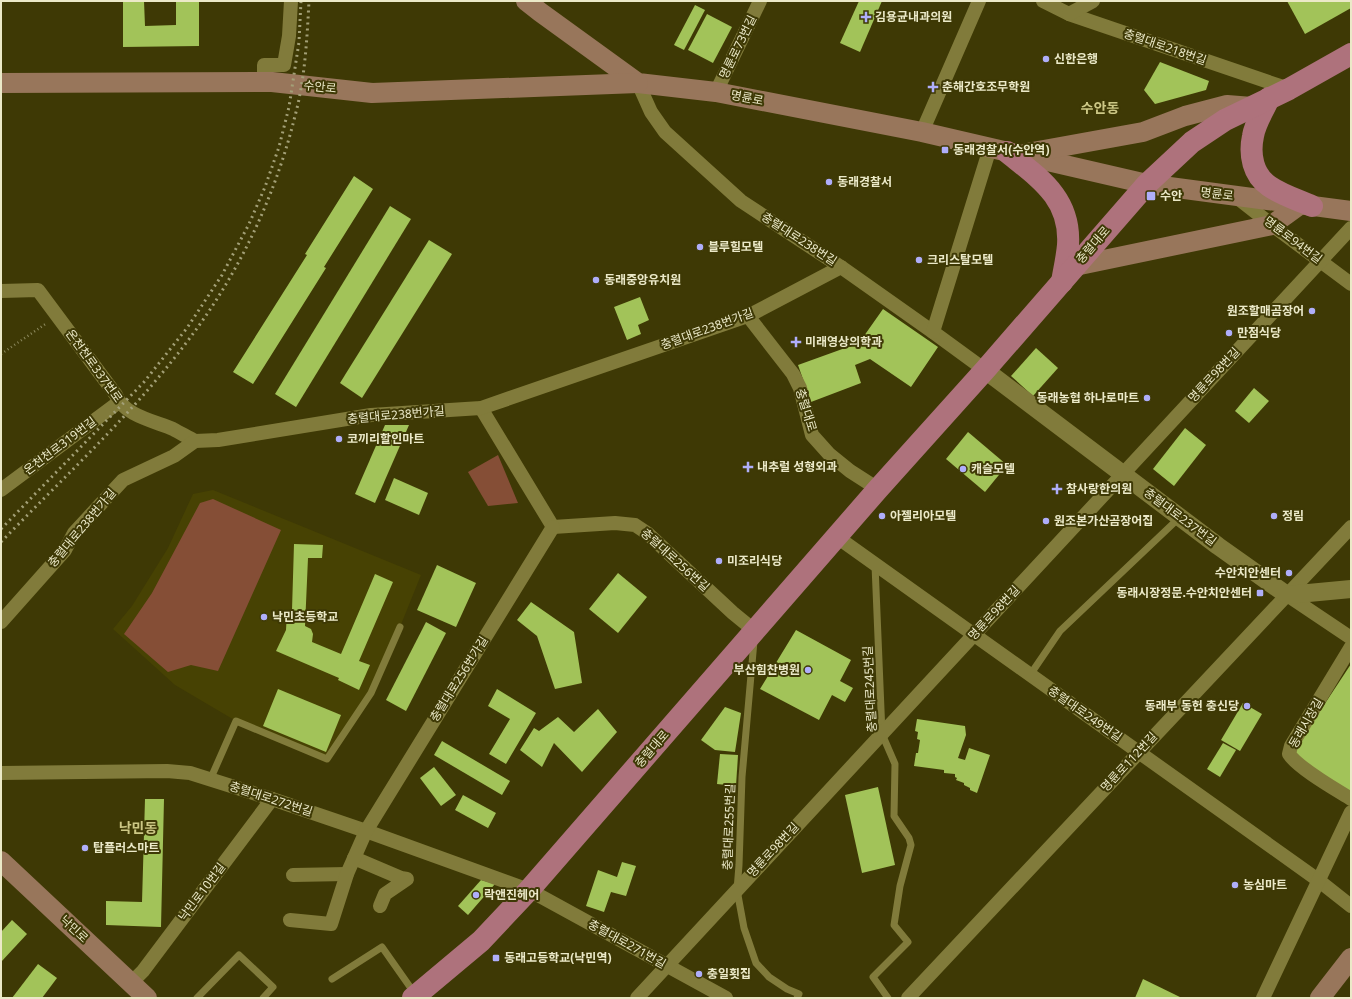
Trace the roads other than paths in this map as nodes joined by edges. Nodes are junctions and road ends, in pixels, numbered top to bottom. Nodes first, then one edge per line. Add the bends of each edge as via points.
1 (291, 1) edge
2 (526, 1) edge
3 (760, 1) edge
4 (979, 1) edge
5 (1043, 1) edge
6 (1092, 1) edge
7 (1069, 14) junction
8 (1351, 54) edge
9 (264, 82) junction
10 (1, 83) edge
11 (638, 83) junction
12 (1289, 89) junction
13 (716, 92) junction
14 (1261, 103) junction
15 (922, 132) junction
16 (1005, 151) junction
17 (1147, 184) junction
18 (1235, 196) junction
19 (1307, 205) junction
20 (1351, 211) edge
21 (1272, 225) junction
22 (1351, 228) edge
23 (1320, 261) junction
24 (841, 267) junction
25 (1068, 274) junction
26 (1351, 284) edge
27 (1, 291) edge
28 (748, 316) junction
29 (933, 332) junction
30 (985, 370) junction
31 (119, 402) junction
32 (481, 408) junction
33 (195, 441) junction
34 (1123, 474) junction
35 (878, 489) junction
36 (1, 490) edge
37 (1180, 517) junction
38 (553, 527) junction
39 (1351, 527) edge
40 (837, 538) junction
41 (875, 564) junction
42 (1351, 588) edge
43 (1287, 595) junction
44 (1, 622) edge
45 (400, 627) dead end
46 (755, 631) junction
47 (974, 635) junction
48 (1351, 638) edge
49 (1351, 647) edge
50 (1030, 675) junction
51 (882, 734) junction
52 (1139, 752) junction
53 (1, 773) edge
54 (210, 780) junction
55 (272, 799) junction
56 (1351, 800) edge
57 (1351, 812) edge
58 (366, 831) junction
59 (354, 858) junction
60 (1, 861) edge
61 (294, 874) dead end
62 (347, 874) junction
63 (1318, 880) junction
64 (529, 890) junction
65 (737, 890) junction
66 (380, 906) dead end
67 (1351, 906) edge
68 (290, 920) dead end
69 (1351, 958) edge
70 (667, 966) junction
71 (332, 979) dead end
72 (131, 983) junction
73 (415, 997) edge
74 (147, 998) edge
75 (197, 998) edge
76 (263, 998) edge
77 (636, 998) edge
78 (726, 998) edge
79 (797, 998) edge
80 (888, 998) edge
81 (908, 998) edge
82 (1263, 998) edge
83 (1320, 998) edge

1 - 9 street via 284,65 264,65
2 - 11 main road, 명륜로
3 - 13 street, 명륜로73번길
4 - 15 street
5 - 7 street, 충렬대로218번길
6 - 7 street
7 - 12 street, 충렬대로218번길
8 - 12 main road, 충렬대로
9 - 10 main road, 수안로
9 - 11 main road, 수안로 via 372,93
11 - 13 main road, 명륜로
11 - 24 street, 충렬대로238번길 via 651,112 665,132 690,155 741,201
12 - 14 main road, 충렬대로
13 - 15 main road, 명륜로
14 - 16 main road via 1227,105 1185,116 1143,132
14 - 17 main road, 충렬대로 via 1225,120 1192,142
14 - 19 main road via 1253,135 1254,168 1270,187
15 - 16 main road, 명륜로
16 - 17 main road, 명륜로
16 - 25 main road via 1055,195 1065,221
16 - 29 street
17 - 18 main road, 명륜로
17 - 25 main road, 충렬대로
18 - 19 main road, 명륜로
18 - 21 street, 명륜로94번길
19 - 20 main road, 명륜로
19 - 21 main road
21 - 23 street, 명륜로94번길
21 - 25 main road
22 - 23 street, 명륜로98번길
23 - 26 street, 명륜로94번길
23 - 34 street, 명륜로98번길
24 - 28 street, 충렬대로238번가길
24 - 29 street, 충렬대로238번길
25 - 30 main road, 충렬대로
27 - 31 street, 온천천로337번로 via 38,290 116,394
28 - 32 street, 충렬대로238번가길
28 - 35 street, 충렬대로 via 794,374 812,435 844,467
29 - 30 street, 충렬대로238번길
30 - 34 street, 충렬대로237번길
30 - 35 main road, 충렬대로
31 - 33 street, 온천천로337번로 via 139,416
31 - 36 street, 온천천로319번길
32 - 33 street, 충렬대로238번가길 via 370,415 225,439
32 - 38 street
33 - 44 street, 충렬대로238번가길 via 174,456 123,480 74,533 65,550
34 - 37 street, 충렬대로237번길
34 - 47 street, 명륜로98번길
35 - 40 main road, 충렬대로
37 - 43 street, 충렬대로237번길
37 - 50 lane via 1060,631
38 - 46 street, 충렬대로256번길 via 615,523 635,525
38 - 58 street, 충렬대로256번가길
39 - 43 street, 명륜로112번길
40 - 41 street, 충렬대로249번길
40 - 46 main road, 충렬대로
41 - 47 street, 충렬대로249번길
41 - 51 lane, 충렬대로245번길
42 - 43 street
43 - 48 street
43 - 52 street, 명륜로112번길
45 - 54 lane via 371,693 327,759 236,721
46 - 64 main road, 충렬대로
46 - 65 lane, 충렬대로255번길 via 742,776
47 - 50 street, 충렬대로249번길
47 - 51 street, 명륜로98번길
49 - 56 street, 동래시장길 via 1291,746 1289,754 1292,760
50 - 52 street, 충렬대로249번길
51 - 65 street, 명륜로98번길
51 - 80 lane, 충렬대로245번길 via 895,764 894,816 911,845 900,886 894,925 908,942 874,977
52 - 63 street, 충렬대로249번길
52 - 81 street, 명륜로112번길
53 - 54 street, 충렬대로272번길 via 167,771 190,773
54 - 55 street, 충렬대로272번길
55 - 58 street, 충렬대로272번길
55 - 72 street, 낙민로10번길 via 143,971
57 - 63 street
58 - 59 street, 충렬대로256번가길
58 - 64 street, 충렬대로272번길
59 - 62 street, 충렬대로256번가길
59 - 66 street via 407,879 385,894
60 - 72 main road, 낙민로
61 - 62 street
62 - 68 street, 충렬대로256번가길 via 331,924
63 - 67 street, 충렬대로249번길
63 - 82 street
64 - 70 street, 충렬대로271번길
64 - 73 main road, 충렬대로 via 481,941
65 - 70 street, 명륜로98번길
65 - 79 lane, 충렬대로255번길 via 744,928 756,963 769,977 787,990 799,994
69 - 83 main road
70 - 77 street, 명륜로98번길
70 - 78 street, 충렬대로271번길
71 - 73 lane via 382,947
72 - 74 main road, 낙민로
75 - 76 lane via 239,955 273,987

